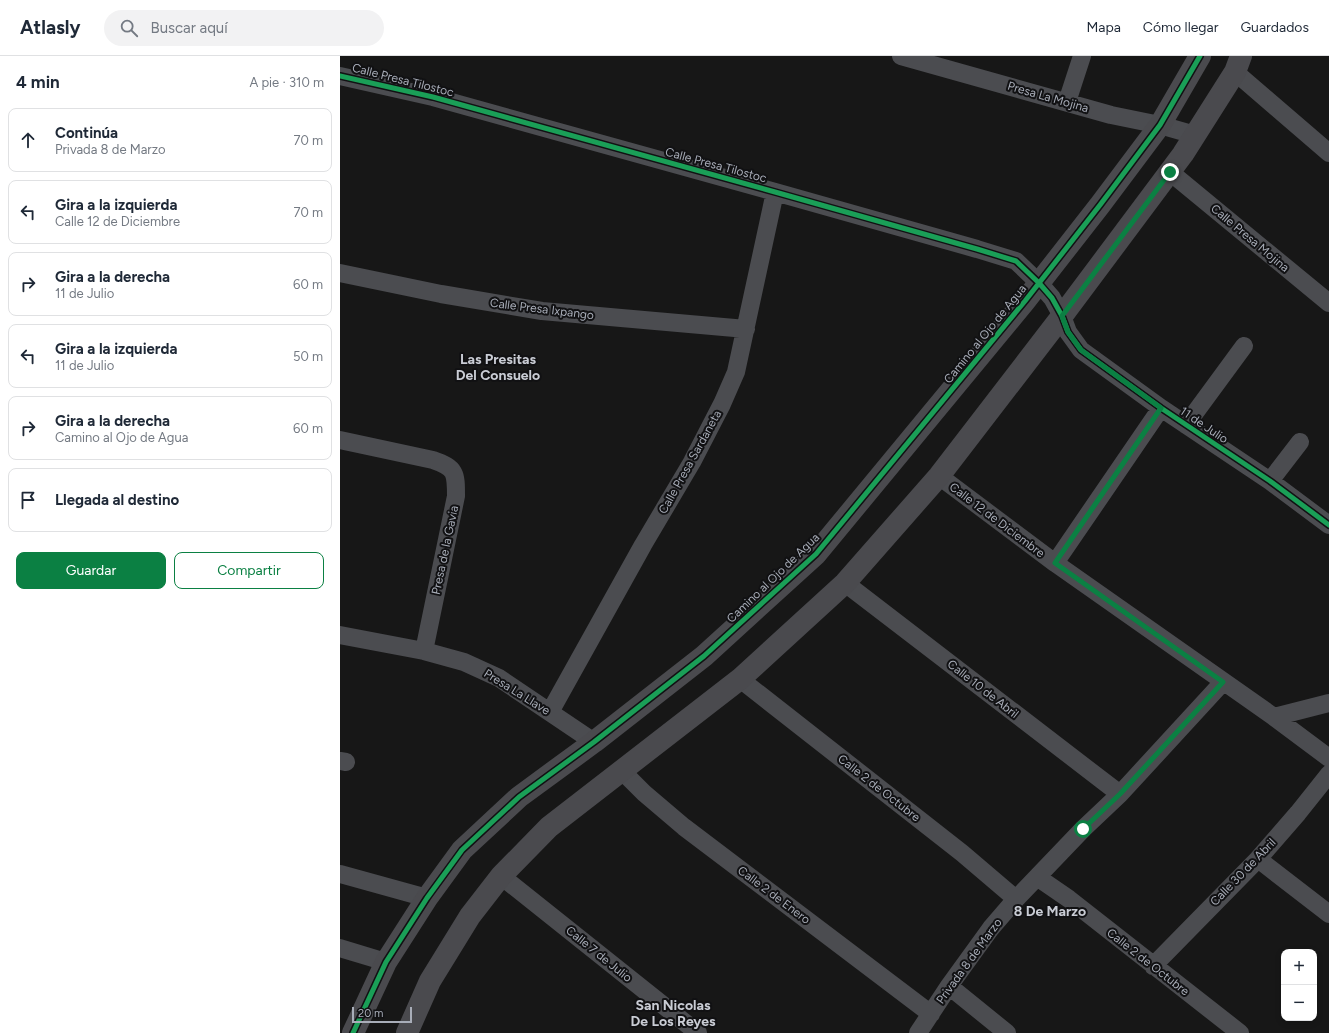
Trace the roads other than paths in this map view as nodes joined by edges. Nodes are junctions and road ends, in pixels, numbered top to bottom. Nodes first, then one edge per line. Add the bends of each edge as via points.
1 (901, 56) edge
2 (1082, 56) edge
3 (1200, 56) edge
4 (1238, 64) edge
5 (340, 76) edge
6 (1067, 102) junction
7 (1160, 125) junction
8 (1195, 135) junction
9 (1329, 153) edge
10 (1170, 172) junction
11 (775, 192) junction
12 (340, 273) edge
13 (1039, 283) junction
14 (1329, 304) edge
15 (1062, 316) junction
16 (746, 329) junction
17 (1244, 346) dead end
18 (1161, 408) junction
19 (1186, 425) junction
20 (340, 440) edge
21 (1300, 442) dead end
22 (939, 476) junction
23 (1270, 481) junction
24 (1329, 525) edge
25 (1055, 563) junction
26 (845, 583) junction
27 (340, 635) edge
28 (424, 651) junction
29 (740, 679) junction
30 (1223, 682) junction
31 (1329, 703) edge
32 (550, 712) junction
33 (1274, 717) junction
34 (594, 742) junction
35 (1329, 758) edge
36 (622, 771) junction
37 (1329, 774) edge
38 (1120, 794) junction
39 (1258, 859) junction
40 (340, 874) edge
41 (501, 876) junction
42 (1037, 877) junction
43 (427, 898) junction
44 (1016, 899) junction
45 (1329, 914) edge
46 (340, 948) edge
47 (386, 962) junction
48 (1152, 966) junction
49 (949, 986) junction
50 (931, 1014) junction
51 (353, 1033) edge
52 (407, 1033) edge
53 (698, 1033) edge
54 (918, 1033) edge
55 (1007, 1033) edge
56 (1240, 1033) edge

1 - 6 street, Presa La Mojina
2 - 6 street
3 - 7 street, Camino al Ojo de Agua
4 - 8 street
4 - 9 street
5 - 11 street, Calle Presa Tilostoc via 432,97
6 - 7 street, Presa La Mojina via 1111,115
7 - 8 street, Presa La Mojina
7 - 13 street, Camino al Ojo de Agua
8 - 10 street
10 - 14 street, Calle Presa Mojina
10 - 15 street
11 - 13 street, Calle Presa Tilostoc via 1016,261
11 - 16 street, Calle Presa Sardaneta
12 - 16 street, Calle Presa Ixpango via 542,311
13 - 15 street, Calle Presa Tilostoc via 1052,298
13 - 34 street, Camino al Ojo de Agua via 816,554 704,656
15 - 18 street, 11 de Julio via 1068,332 1081,350
15 - 22 street
16 - 32 street, Calle Presa Sardaneta via 736,372 692,462
17 - 19 street
18 - 19 street, 11 de Julio
18 - 25 street, 11 de Julio
19 - 23 street, 11 de Julio
20 - 28 street, Presa de la Gavia via 434,460 452,469 456,480 456,496
21 - 23 street
22 - 25 street, Calle 12 de Diciembre
22 - 26 street
23 - 24 street, 11 de Julio
25 - 30 street, Calle 12 de Diciembre
26 - 29 street
26 - 38 street, Calle 10 de Abril
27 - 28 street, Presa La Llave
28 - 32 street, Presa La Llave via 464,662 499,678
29 - 36 street
29 - 44 street, Calle 2 de Octubre via 962,853
30 - 33 street, Calle 12 de Diciembre
30 - 38 street, Privada 8 de Marzo
31 - 33 street
32 - 34 street, Presa La Llave
33 - 35 street, Calle 12 de Diciembre
34 - 43 street, Camino al Ojo de Agua via 519,797 462,850
36 - 41 street via 549,827
36 - 50 street, Calle 2 de Enero via 684,827
37 - 39 street, Calle 30 de Abril
38 - 42 street, Privada 8 de Marzo
39 - 45 street
39 - 48 street, Calle 30 de Abril
40 - 43 street
41 - 52 street via 470,916 430,981
41 - 53 street, Calle 7 de Julio
42 - 44 street, Privada 8 de Marzo
42 - 48 street, Calle 2 de Octubre via 1069,899
43 - 47 street, Camino al Ojo de Agua
44 - 49 street, Privada 8 de Marzo via 991,928
46 - 47 street
47 - 51 street, Camino al Ojo de Agua
48 - 56 street, Calle 2 de Octubre
49 - 50 street, Privada 8 de Marzo
49 - 55 street
50 - 54 street, Privada 8 de Marzo

